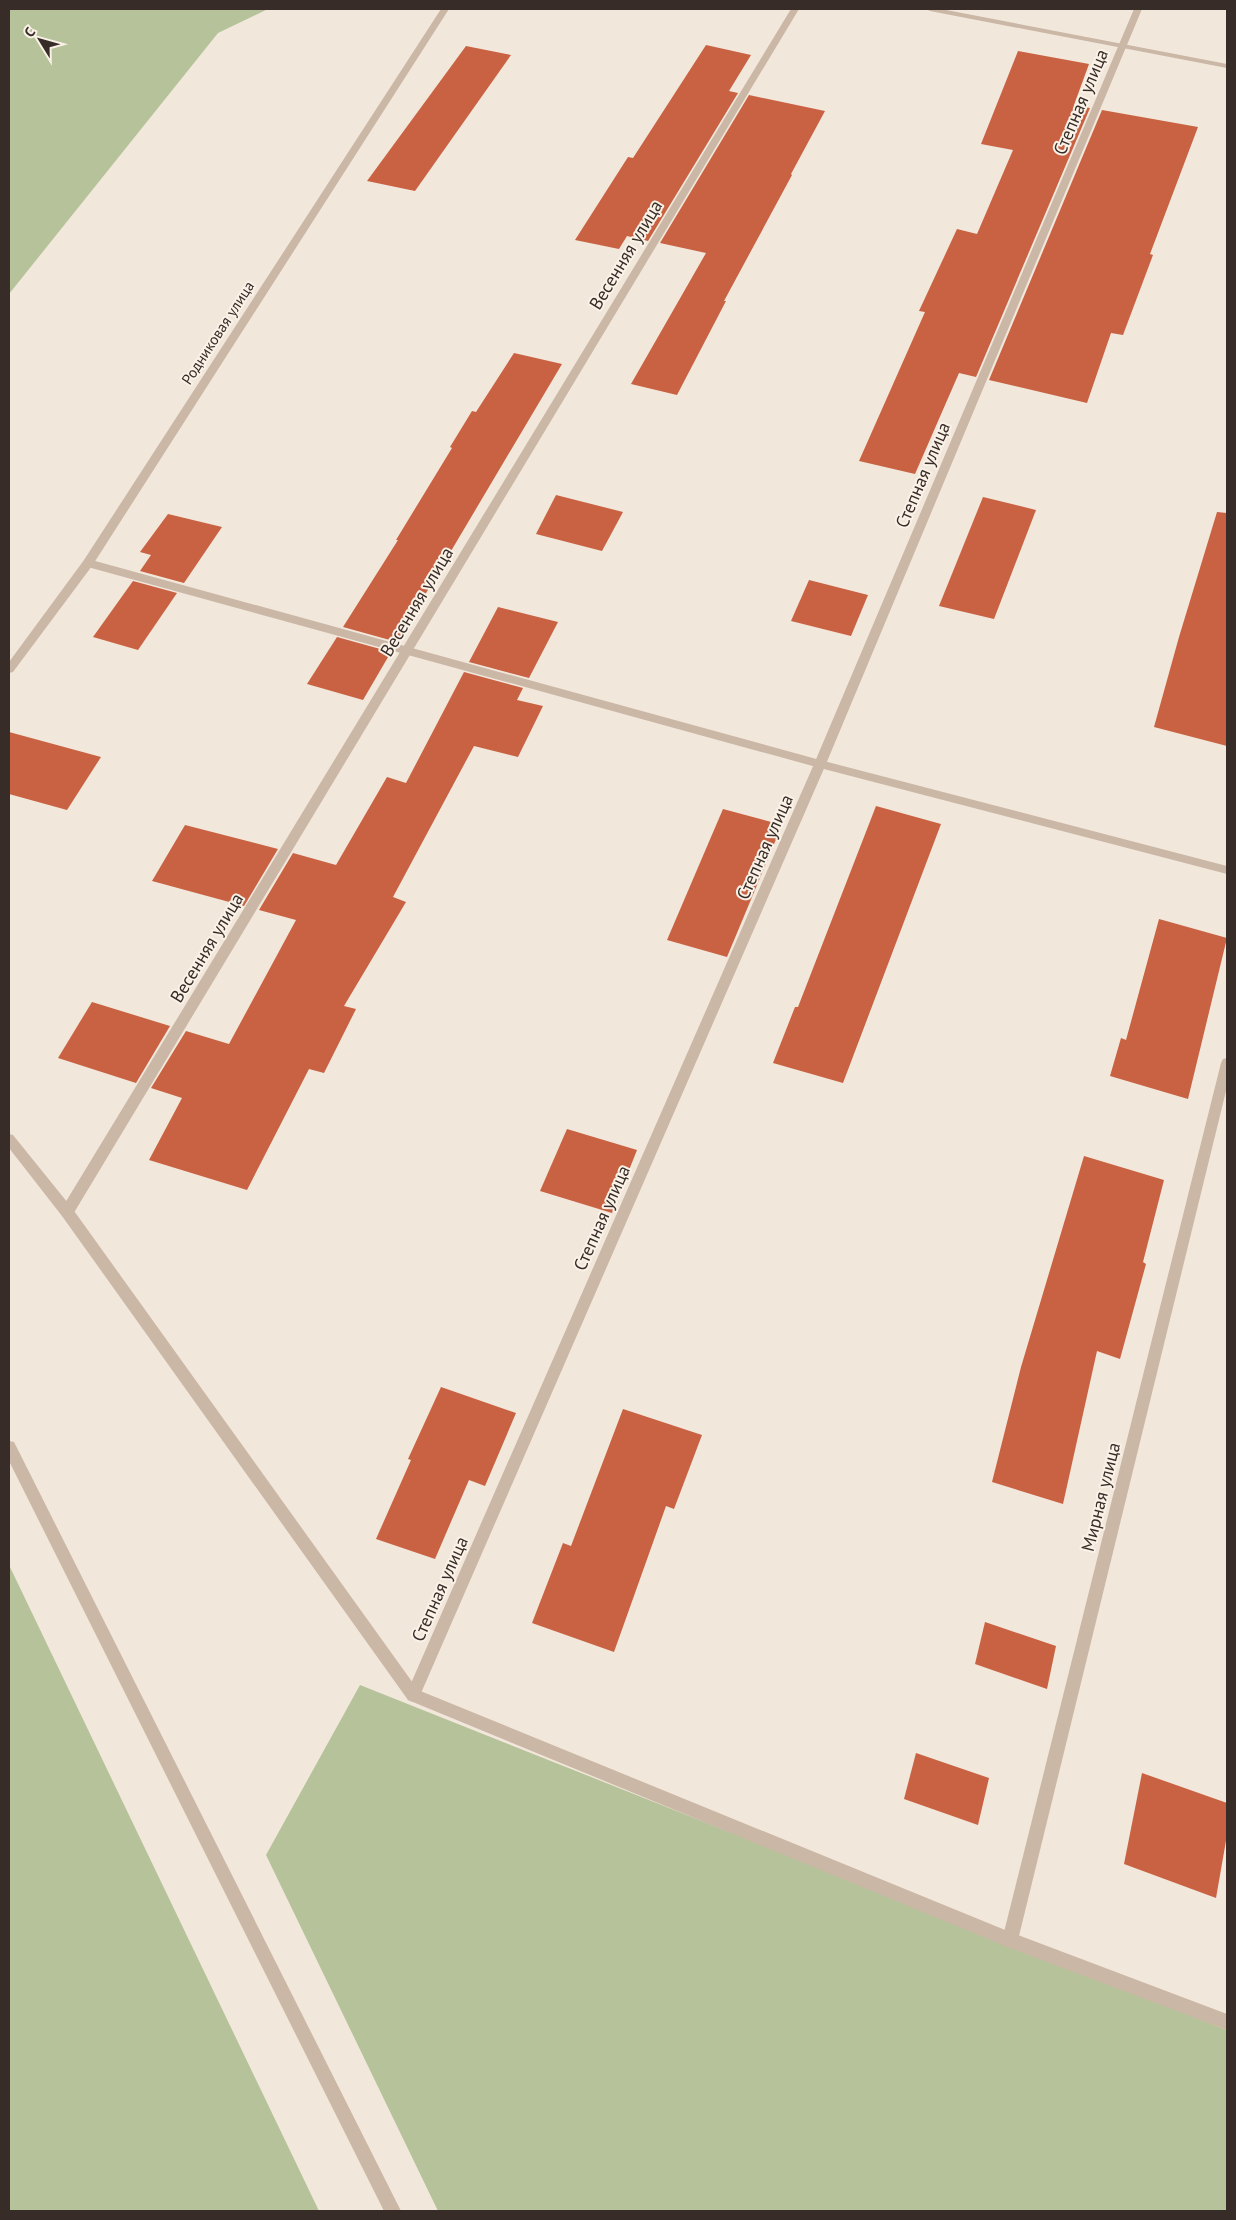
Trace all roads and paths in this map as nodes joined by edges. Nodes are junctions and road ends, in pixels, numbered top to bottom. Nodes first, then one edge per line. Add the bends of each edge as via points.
1 (445, 9) edge
2 (795, 9) edge
3 (930, 9) edge
4 (1138, 9) edge
5 (1124, 46) junction
6 (1227, 66) edge
7 (88, 562) junction
8 (407, 652) junction
9 (9, 669) edge
10 (820, 764) junction
11 (1227, 870) edge
12 (1227, 1063) edge
13 (9, 1139) edge
14 (67, 1212) junction
15 (9, 1447) edge
16 (412, 1695) junction
17 (1010, 1940) junction
18 (1227, 2022) edge
19 (393, 2211) edge

1 - 7 street, Родниковая улица
2 - 8 street, Весенняя улица
3 - 5 street
4 - 5 street, Степная улица
5 - 6 street
5 - 10 street, Степная улица
7 - 8 street
7 - 9 street, Родниковая улица
8 - 10 street
8 - 14 street, Весенняя улица
10 - 11 street
10 - 16 street, Степная улица
12 - 17 street, Мирная улица
13 - 14 street
14 - 16 street
15 - 19 street
16 - 17 street
17 - 18 street

